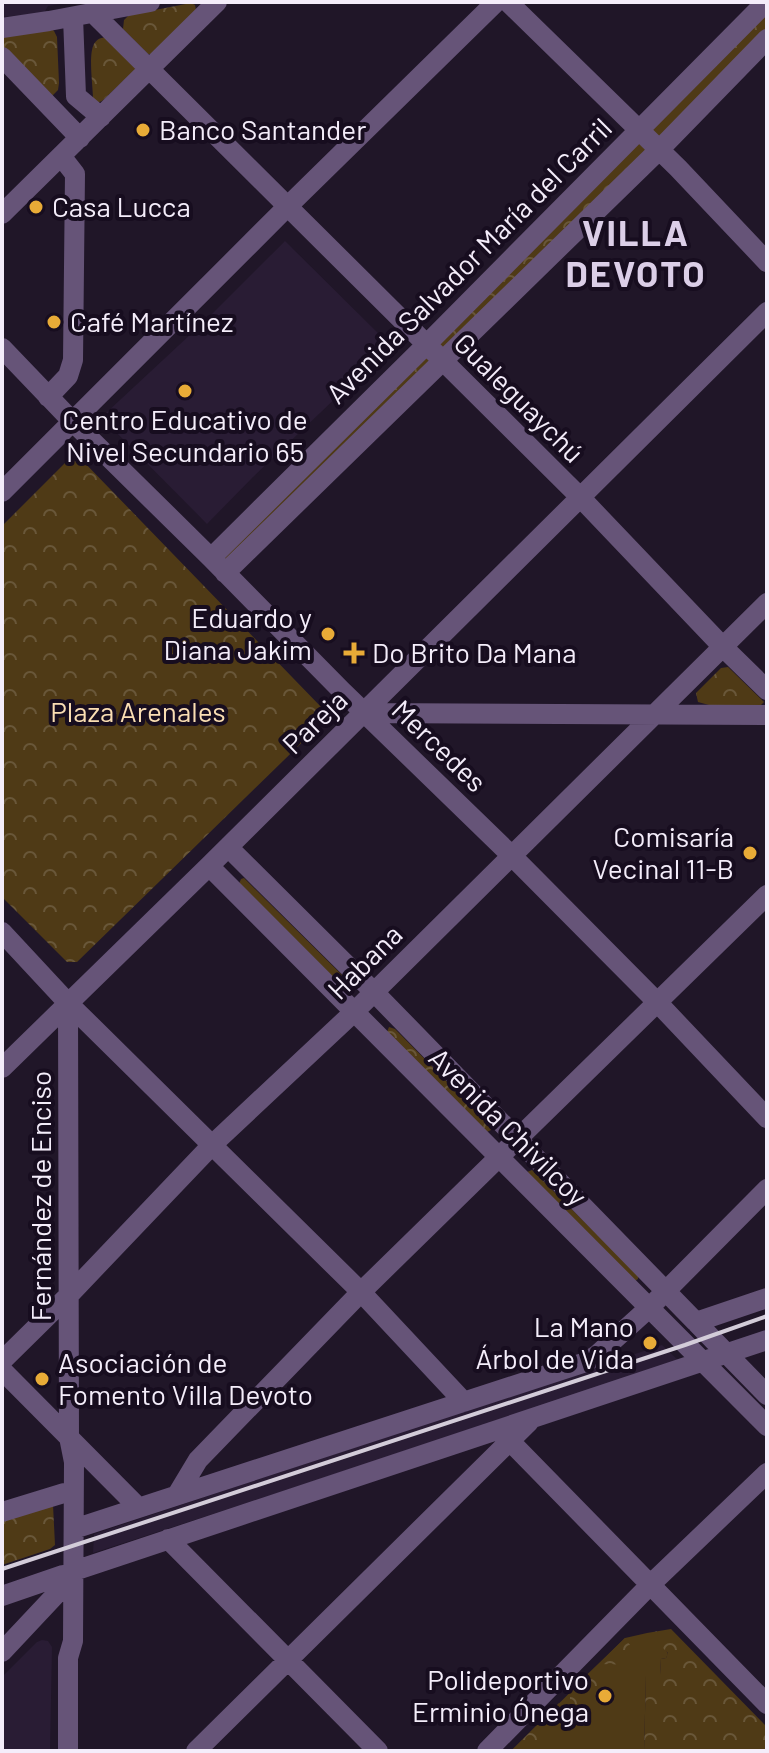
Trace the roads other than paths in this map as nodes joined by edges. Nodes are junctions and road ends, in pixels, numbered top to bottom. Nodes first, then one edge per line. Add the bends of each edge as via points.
1 (150, 2) edge
2 (217, 2) edge
3 (496, 2) edge
4 (508, 2) edge
5 (766, 2) edge
6 (83, 15) junction
7 (2, 28) edge
8 (767, 39) edge
9 (2, 57) edge
10 (149, 69) junction
11 (101, 117) junction
12 (640, 130) junction
13 (80, 138) junction
14 (659, 150) junction
15 (61, 156) junction
16 (288, 206) junction
17 (2, 214) edge
18 (767, 262) edge
19 (767, 312) edge
20 (426, 345) junction
21 (2, 348) edge
22 (442, 361) junction
23 (48, 397) junction
24 (72, 421) junction
25 (2, 492) edge
26 (580, 497) junction
27 (211, 558) junction
28 (225, 573) junction
29 (767, 603) edge
30 (723, 647) junction
31 (767, 690) edge
32 (364, 713) junction
33 (767, 715) edge
34 (655, 716) junction
35 (228, 847) junction
36 (512, 856) junction
37 (209, 866) junction
38 (767, 895) edge
39 (2, 932) edge
40 (374, 992) junction
41 (657, 1002) junction
42 (68, 1003) junction
43 (354, 1012) junction
44 (2, 1068) edge
45 (767, 1118) edge
46 (517, 1140) junction
47 (212, 1145) junction
48 (499, 1158) junction
49 (767, 1189) edge
50 (666, 1291) junction
51 (361, 1292) junction
52 (69, 1295) junction
53 (767, 1298) edge
54 (649, 1308) junction
55 (696, 1322) junction
56 (767, 1340) edge
57 (726, 1353) junction
58 (2, 1361) edge
59 (702, 1361) junction
60 (2, 1370) edge
61 (767, 1395) edge
62 (464, 1402) junction
63 (767, 1426) edge
64 (503, 1434) junction
65 (69, 1437) junction
66 (767, 1473) edge
67 (64, 1493) junction
68 (177, 1495) junction
69 (139, 1508) junction
70 (2, 1512) edge
71 (74, 1529) junction
72 (168, 1539) junction
73 (67, 1578) junction
74 (651, 1584) junction
75 (2, 1596) edge
76 (2, 1652) edge
77 (289, 1659) junction
78 (767, 1704) edge
79 (68, 1751) edge
80 (196, 1751) edge
81 (378, 1751) edge
82 (487, 1751) edge

1 - 6 street
2 - 10 street
3 - 16 street
4 - 12 street
5 - 12 street, Avenida Salvador María del Carril
6 - 7 street
6 - 10 street, Gualeguaychú
6 - 11 street via 76,96
8 - 14 street, Avenida Salvador María del Carril
9 - 13 street
10 - 11 street
10 - 16 street, Gualeguaychú
11 - 13 street
12 - 14 street
12 - 20 street, Avenida Salvador María del Carril
13 - 15 street
14 - 18 street
14 - 22 street, Avenida Salvador María del Carril
15 - 17 street
15 - 23 street via 75,174 73,360 68,376
16 - 20 street, Gualeguaychú
16 - 24 street
19 - 26 street, Pareja
20 - 22 street, Gualeguaychú
20 - 27 street, Avenida Salvador María del Carril
21 - 23 street, Mercedes
22 - 26 street, Gualeguaychú
22 - 28 street, Avenida Salvador María del Carril
23 - 24 street, Mercedes
24 - 25 street
24 - 27 street, Mercedes
26 - 30 street, Gualeguaychú
26 - 32 street, Pareja
27 - 28 street, Mercedes
28 - 32 street, Mercedes
29 - 30 street, Habana
30 - 31 street, Gualeguaychú
30 - 34 street, Habana
32 - 34 street
32 - 35 street, Pareja
32 - 36 street, Mercedes
33 - 34 street
34 - 36 street, Habana
35 - 37 street, Pareja
35 - 40 street, Avenida Chivilcoy
36 - 40 street, Habana
36 - 41 street, Mercedes
37 - 42 street, Pareja
37 - 43 street, Avenida Chivilcoy
38 - 41 street
39 - 42 street
40 - 43 street, Habana
40 - 46 street, Avenida Chivilcoy
41 - 45 street, Mercedes
41 - 46 street
42 - 44 street, Pareja
42 - 47 street
42 - 52 street, Fernández de Enciso
43 - 47 street, Habana
43 - 48 street, Avenida Chivilcoy
46 - 48 street
46 - 50 street, Avenida Chivilcoy
47 - 51 street
47 - 52 street, Habana
48 - 51 street
48 - 54 street, Avenida Chivilcoy
49 - 50 street
50 - 54 street
50 - 55 street, Avenida Chivilcoy
51 - 62 street
51 - 68 street via 198,1460
52 - 58 street, Habana
52 - 65 street, Fernández de Enciso
53 - 55 street
54 - 59 street, Avenida Chivilcoy
54 - 62 street via 586,1362
55 - 57 street, Avenida Chivilcoy
56 - 57 street
57 - 59 street
57 - 61 street, Avenida Chivilcoy
59 - 63 street, Avenida Chivilcoy
59 - 64 street via 533,1418
60 - 65 street
62 - 68 street
64 - 72 street
64 - 74 street
64 - 77 street
65 - 67 street, Fernández de Enciso
65 - 69 street
65 - 71 street, Fernández de Enciso
66 - 74 street
67 - 70 street
67 - 73 street, Fernández de Enciso
68 - 69 street
69 - 71 street
71 - 73 street, Fernández de Enciso
72 - 73 street
72 - 77 street
73 - 75 street
73 - 76 street
73 - 79 street, Fernández de Enciso via 63,1641 68,1658
74 - 78 street
74 - 82 street
77 - 80 street
77 - 81 street

